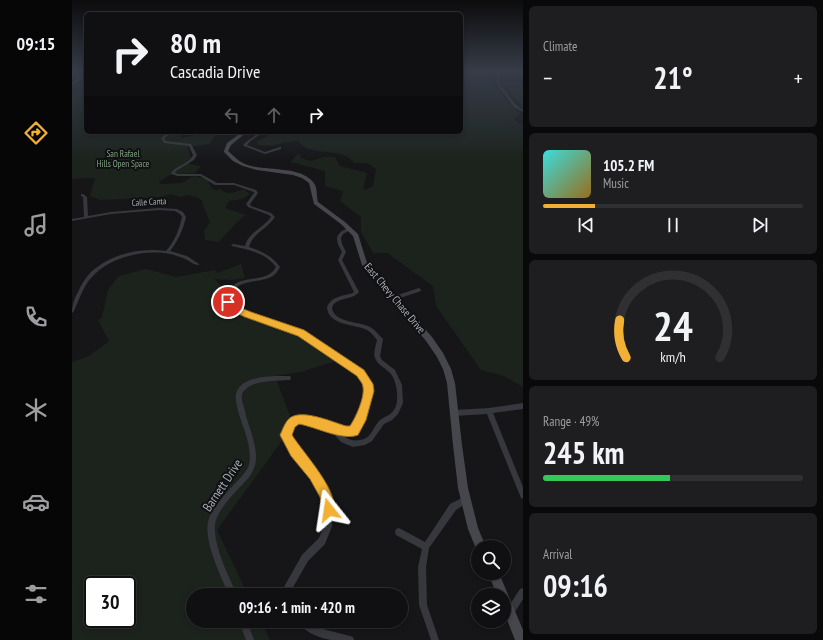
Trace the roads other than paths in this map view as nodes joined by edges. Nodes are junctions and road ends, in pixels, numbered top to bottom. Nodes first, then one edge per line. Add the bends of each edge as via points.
1 (512, 102) edge
2 (523, 111) edge
3 (168, 134) edge
4 (242, 134) edge
5 (258, 134) edge
6 (280, 148) dead end
7 (82, 195) dead end
8 (86, 217) junction
9 (72, 220) edge
10 (350, 229) junction
11 (234, 244) dead end
12 (247, 248) junction
13 (167, 252) junction
14 (197, 264) dead end
15 (419, 290) dead end
16 (394, 298) junction
17 (72, 311) edge
18 (288, 378) dead end
19 (523, 406) edge
20 (490, 411) junction
21 (454, 413) junction
22 (334, 429) junction
23 (523, 496) edge
24 (466, 500) junction
25 (399, 532) dead end
26 (477, 540) edge
27 (426, 547) junction
28 (229, 588) edge
29 (288, 588) edge
30 (523, 592) edge
31 (511, 610) edge
32 (511, 615) edge
33 (246, 628) edge
34 (309, 628) edge
35 (250, 640) edge
36 (350, 640) edge
37 (435, 640) edge
38 (521, 640) edge

1 - 2 street
3 - 12 street via 162,138 165,142 190,146 195,155 175,170 173,173 176,175 201,175 216,184 234,184 255,191 248,204 250,207 273,217 248,240
4 - 10 main road, East Chevy Chase Drive via 229,144 226,151 229,156 254,168 294,174 309,180 314,187 316,203
5 - 6 street via 245,145 265,153
7 - 8 street via 85,197
8 - 9 street, Calle Canta
8 - 13 street, Calle Canta via 119,212 176,210 184,217 179,235
10 - 16 main road, East Chevy Chase Drive via 356,235 364,264
10 - 22 street via 339,237 339,244 344,252 340,260 357,292 335,299 328,309 337,319 368,328 380,339 378,356 380,362 393,372 399,385 400,404 393,415 378,426 370,439 364,442 354,444 343,440
11 - 12 street
12 - 22 street via 265,254 274,260 278,267 271,275 233,287 228,293 228,302 233,308 301,333 361,373 368,384 369,391 354,431
13 - 14 street via 190,259
13 - 17 street via 141,251 117,258 101,267 92,273 86,282
15 - 16 street
16 - 21 main road, East Chevy Chase Drive via 429,338 440,355 451,383
18 - 28 street, Barnett Drive via 248,383 242,387 239,394 251,447 252,464 249,472 219,507 212,522 222,569
19 - 20 street
20 - 21 street
20 - 23 street
21 - 24 main road, East Chevy Chase Drive
22 - 29 street via 298,419 291,424 286,435 314,474 326,496 329,510 328,526 322,541 305,558
24 - 26 main road, East Chevy Chase Drive
24 - 27 street via 453,507
25 - 27 street
27 - 37 street via 422,567 423,605
30 - 31 street
32 - 38 main road
33 - 35 street
34 - 36 street

